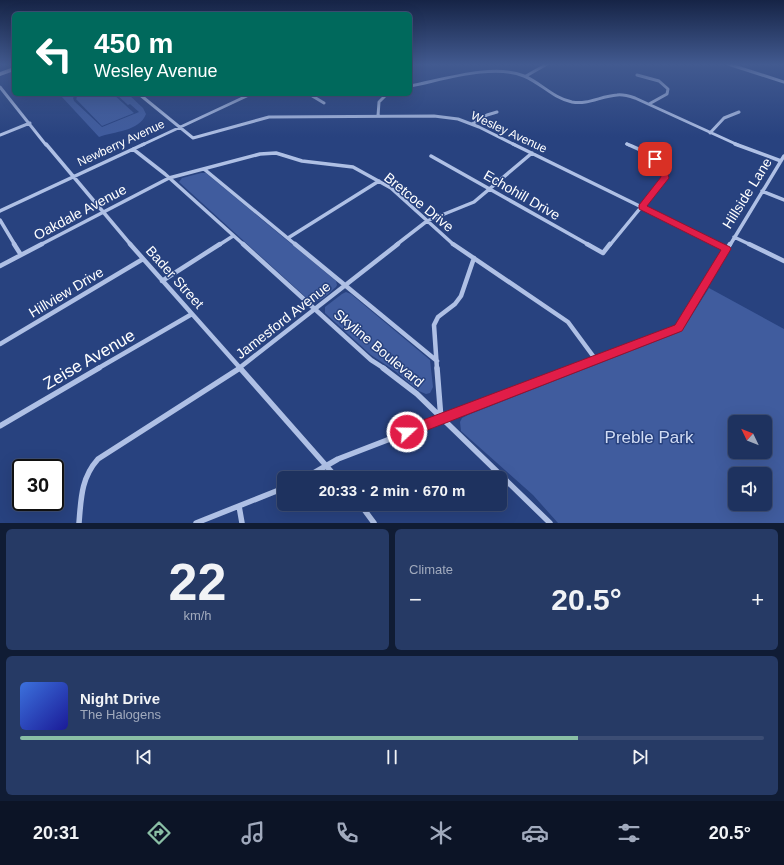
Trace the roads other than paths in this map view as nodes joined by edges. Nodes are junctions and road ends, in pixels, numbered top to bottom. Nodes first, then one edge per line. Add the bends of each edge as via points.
1 (1, 88) edge
2 (545, 88) edge
3 (667, 88) edge
4 (141, 96) edge
5 (247, 96) edge
6 (312, 96) edge
7 (385, 96) edge
8 (324, 103) dead end
9 (649, 104) junction
10 (497, 112) dead end
11 (739, 112) dead end
12 (378, 116) junction
13 (30, 123) junction
14 (472, 124) junction
15 (180, 127) junction
16 (710, 133) junction
17 (0, 135) edge
18 (627, 144) dead end
19 (133, 149) junction
20 (532, 153) junction
21 (431, 156) dead end
22 (784, 156) edge
23 (781, 161) junction
24 (204, 169) junction
25 (72, 177) junction
26 (169, 178) junction
27 (379, 181) junction
28 (489, 189) junction
29 (762, 191) junction
30 (784, 200) edge
31 (642, 207) junction
32 (0, 211) edge
33 (103, 213) junction
34 (0, 220) edge
35 (427, 221) junction
36 (234, 236) junction
37 (734, 237) junction
38 (288, 238) junction
39 (727, 249) junction
40 (21, 255) junction
41 (474, 258) junction
42 (142, 259) junction
43 (784, 261) edge
44 (0, 266) edge
45 (162, 280) junction
46 (345, 285) junction
47 (315, 309) junction
48 (192, 314) junction
49 (0, 344) edge
50 (596, 360) junction
51 (437, 361) junction
52 (240, 368) junction
53 (441, 419) junction
54 (0, 426) edge
55 (326, 465) junction
56 (316, 471) edge
57 (331, 471) edge
58 (277, 491) edge
59 (239, 506) junction
60 (365, 511) edge
61 (79, 523) edge
62 (196, 523) edge
63 (242, 523) edge
64 (374, 523) edge
65 (550, 523) edge

1 - 13 street, Bader Street
2 - 9 street via 572,102 585,103 615,94
3 - 9 street via 667,94
4 - 15 street
5 - 15 street, Newberry Avenue
6 - 8 street
7 - 12 street via 380,102
9 - 16 street
10 - 14 street
11 - 16 street via 724,118
12 - 14 street, Wesley Avenue via 442,116
12 - 15 street, Wesley Avenue via 269,117 193,138
13 - 17 street
13 - 25 street, Bader Street
14 - 20 street, Wesley Avenue
15 - 19 street, Newberry Avenue
16 - 23 street
18 - 31 street via 655,159 662,166 665,178
19 - 25 street, Newberry Avenue
19 - 26 street, Skyline Boulevard
20 - 28 street, Jamesford Avenue
20 - 31 street, Wesley Avenue
21 - 28 street, Echohill Drive
22 - 23 street, Hillside Lane
23 - 29 street, Hillside Lane
24 - 26 street, Bretcoe Drive
24 - 27 street, Bretcoe Drive via 271,152 311,163 348,166
24 - 38 street, Skyline Boulevard
25 - 32 street, Newberry Avenue
25 - 33 street, Bader Street
26 - 33 street, Oakdale Avenue
26 - 36 street, Skyline Boulevard
27 - 35 street, Bretcoe Drive via 391,188
27 - 38 street
28 - 31 street, Echohill Drive via 603,253
28 - 35 street, Jamesford Avenue via 474,202
29 - 30 street
29 - 37 street, Hillside Lane
31 - 39 street, Wesley Avenue
33 - 40 street, Oakdale Avenue
33 - 42 street, Bader Street
34 - 40 street
35 - 41 street, Bretcoe Drive via 455,246
35 - 46 street, Jamesford Avenue
36 - 45 street
36 - 47 street, Skyline Boulevard
37 - 39 street, Hillside Lane
37 - 43 street
38 - 46 street, Skyline Boulevard
39 - 50 street, Hillside Lane via 679,328
40 - 44 street, Oakdale Avenue
41 - 50 street, Bretcoe Drive via 568,322
41 - 51 street via 460,299 441,313 434,325
42 - 45 street, Bader Street
42 - 49 street, Hillview Drive
45 - 48 street, Bader Street
46 - 47 street, Jamesford Avenue
46 - 51 street, Skyline Boulevard
47 - 52 street, Jamesford Avenue
47 - 53 street, Skyline Boulevard via 372,360 395,375
48 - 52 street, Bader Street
48 - 54 street, Zeise Avenue
50 - 53 street, Hillside Lane
51 - 53 street
52 - 55 street, Bader Street
52 - 61 street, Jamesford Avenue via 98,459 86,473 82,485
53 - 55 street, Hillside Lane
53 - 65 street, Skyline Boulevard
55 - 56 street, Hillside Lane
55 - 57 street, Bader Street
58 - 59 street
59 - 62 street
59 - 63 street
60 - 64 street

